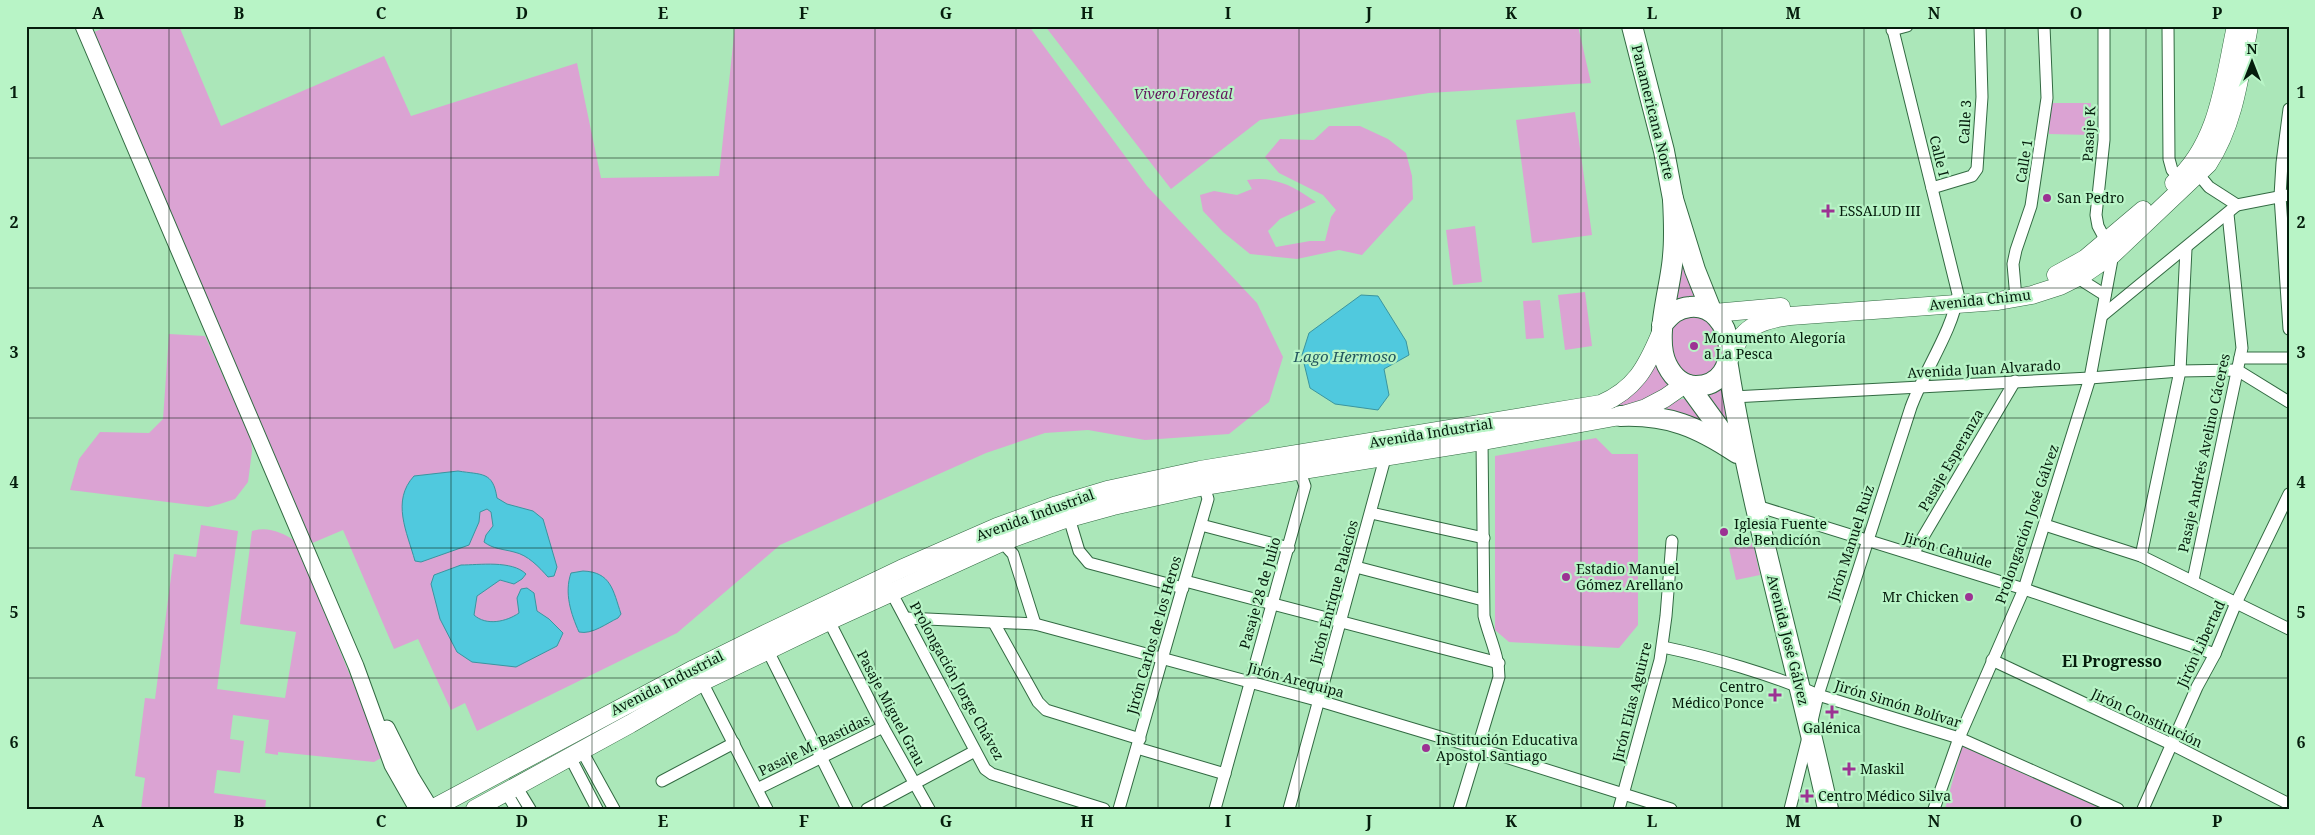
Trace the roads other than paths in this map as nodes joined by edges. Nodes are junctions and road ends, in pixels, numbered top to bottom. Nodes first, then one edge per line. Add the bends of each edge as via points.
1 (83, 26) edge
2 (1632, 26) edge
3 (1907, 26) edge
4 (1980, 26) edge
5 (2044, 26) edge
6 (2104, 26) edge
7 (2168, 26) edge
8 (2236, 26) edge
9 (2249, 26) edge
10 (1892, 28) edge
11 (2289, 109) edge
12 (2188, 180) junction
13 (1932, 188) junction
14 (2284, 195) edge
15 (1673, 199) junction
16 (2237, 205) junction
17 (2228, 214) junction
18 (2286, 244) edge
19 (2110, 247) junction
20 (2186, 249) junction
21 (2078, 278) junction
22 (2015, 292) junction
23 (2287, 294) edge
24 (2105, 295) junction
25 (1957, 298) junction
26 (1712, 312) junction
27 (2103, 315) junction
28 (2289, 329) edge
29 (1661, 330) junction
30 (2240, 358) junction
31 (2289, 358) edge
32 (1729, 362) junction
33 (2237, 370) junction
34 (2180, 371) junction
35 (2090, 378) junction
36 (2015, 381) junction
37 (1686, 385) junction
38 (1918, 387) junction
39 (1733, 397) junction
40 (2289, 402) edge
41 (1620, 416) junction
42 (1390, 440) junction
43 (1482, 441) junction
44 (1737, 453) junction
45 (1386, 457) junction
46 (1300, 472) junction
47 (1748, 472) junction
48 (1202, 478) junction
49 (2289, 494) edge
50 (1757, 506) junction
51 (1371, 512) junction
52 (1069, 518) junction
53 (1201, 525) junction
54 (2045, 526) junction
55 (1484, 538) junction
56 (1672, 541) dead end
57 (1868, 541) junction
58 (1002, 542) junction
59 (1289, 548) junction
60 (1913, 554) junction
61 (2141, 556) junction
62 (1356, 567) junction
63 (2192, 580) junction
64 (887, 585) junction
65 (1184, 585) junction
66 (2024, 589) junction
67 (1483, 600) junction
68 (2236, 603) junction
69 (1271, 604) junction
70 (906, 618) junction
71 (829, 621) junction
72 (1341, 622) junction
73 (994, 623) junction
74 (1035, 624) junction
75 (2289, 628) edge
76 (1663, 647) junction
77 (768, 651) junction
78 (2215, 654) junction
79 (1163, 658) junction
80 (1992, 660) junction
81 (1499, 663) junction
82 (356, 666) junction
83 (702, 682) junction
84 (1250, 683) junction
85 (1798, 686) junction
86 (1818, 695) junction
87 (1320, 701) junction
88 (1810, 726) junction
89 (883, 727) junction
90 (1959, 738) junction
91 (734, 742) junction
92 (1138, 743) junction
93 (2171, 744) junction
94 (1477, 748) junction
95 (975, 751) junction
96 (576, 754) junction
97 (822, 757) junction
98 (1225, 774) junction
99 (662, 781) dead end
100 (914, 785) junction
101 (511, 789) junction
102 (757, 789) junction
103 (1624, 794) junction
104 (2289, 804) edge
105 (417, 809) edge
106 (432, 809) edge
107 (475, 809) edge
108 (516, 809) edge
109 (530, 809) edge
110 (597, 809) edge
111 (614, 809) edge
112 (767, 809) edge
113 (847, 809) edge
114 (867, 809) edge
115 (928, 809) edge
116 (1104, 809) edge
117 (1119, 809) edge
118 (1215, 809) edge
119 (1289, 809) edge
120 (1459, 809) edge
121 (1619, 809) edge
122 (1671, 809) edge
123 (1790, 809) edge
124 (1828, 809) edge
125 (1934, 809) edge
126 (2118, 809) edge
127 (2143, 809) edge

1 - 82 street
2 - 15 highway, Panamericana Norte
3 - 10 street
4 - 13 street, Calle 3 via 1982,97 1977,169 1972,176
5 - 22 street, Calle 1 via 2048,93 2031,206 2013,264
6 - 19 street, Pasaje K via 2104,140 2096,215 2098,226
7 - 12 street via 2169,159
8 - 12 main road, Avenida Chimu via 2219,104
9 - 12 main road, Avenida Chimu via 2233,108 2220,147
10 - 13 street, Calle I
11 - 14 street via 2283,152
12 - 16 street via 2209,187
12 - 19 main road, Avenida Chimu
13 - 25 street, Calle I
14 - 16 street
14 - 18 street
15 - 26 highway, Panamericana Norte
15 - 29 highway, Panamericana Norte via 1673,255
16 - 17 street
17 - 20 street
17 - 30 street, Pasaje Andrés Avelino Cáceres via 2240,320
18 - 23 street
19 - 21 main road, Avenida Chimu
19 - 22 main road, Avenida Chimu
19 - 24 street, Prolongación José Gálvez
20 - 27 street
20 - 34 street
21 - 22 main road, Avenida Chimu via 2041,292
21 - 24 street
22 - 25 main road, Avenida Chimu
23 - 28 street
24 - 27 street, Prolongación José Gálvez
25 - 26 main road, Avenida Chimu
25 - 32 main road, Avenida Chimu via 1766,320 1742,335
25 - 38 street, Jirón Manuel Ruiz via 1953,314
26 - 29 highway via 1702,307 1682,308 1674,312
26 - 32 highway via 1724,329
27 - 35 street, Prolongación José Gálvez
29 - 37 highway via 1666,364
29 - 42 main road, Avenida Industrial via 1639,376 1617,397 1601,404
30 - 31 street
30 - 33 street, Pasaje Andrés Avelino Cáceres
32 - 37 highway via 1723,374 1711,383
32 - 39 highway, Avenida José Gálvez
33 - 34 street, Avenida Juan Alvarado
33 - 40 street
33 - 63 street, Pasaje Andrés Avelino Cáceres
34 - 35 street, Avenida Juan Alvarado
34 - 61 street
35 - 36 street, Avenida Juan Alvarado
35 - 54 street, Prolongación José Gálvez
36 - 38 street, Avenida Juan Alvarado
36 - 60 street, Pasaje Esperanza
37 - 41 main road, Avenida Industrial via 1652,405
37 - 44 highway, Avenida José Gálvez
38 - 39 street, Avenida Juan Alvarado
38 - 57 street, Jirón Manuel Ruiz
39 - 47 highway, Avenida José Gálvez
41 - 43 main road, Avenida Industrial
41 - 44 highway via 1657,416 1672,420
42 - 45 street, Jirón Enrique Palacios
42 - 48 main road, Avenida Industrial
43 - 45 main road, Avenida Industrial
43 - 55 street
44 - 47 highway, Avenida José Gálvez
45 - 46 main road, Avenida Industrial
45 - 51 street, Jirón Enrique Palacios
46 - 48 main road, Avenida Industrial
46 - 59 street, Pasaje 28 de Julio via 1306,486
47 - 50 highway, Avenida José Gálvez
48 - 52 main road, Avenida Industrial
48 - 53 street, Jirón Carlos de los Heros via 1208,499
48 - 64 main road, Avenida Industrial via 1107,490 1057,505 997,527
49 - 68 street, Jirón Libertad
50 - 57 street, Jirón Cahuide
50 - 85 highway, Avenida José Gálvez
51 - 55 street
51 - 62 street, Jirón Enrique Palacios
52 - 58 main road, Avenida Industrial
52 - 65 street via 1079,551 1089,563
53 - 59 street
53 - 65 street, Jirón Carlos de los Heros
54 - 61 street
54 - 66 street, Prolongación José Gálvez
55 - 67 street
56 - 76 street, Jirón Elías Aguirre
57 - 60 street, Jirón Cahuide
57 - 86 street, Jirón Manuel Ruiz
58 - 64 main road, Avenida Industrial
58 - 74 street via 1013,554
59 - 69 street, Pasaje 28 de Julio
60 - 66 street, Jirón Cahuide
61 - 63 street
62 - 67 street
62 - 72 street, Jirón Enrique Palacios
63 - 68 street
64 - 70 street, Prolongación Jorge Chávez
64 - 71 main road, Avenida Industrial
64 - 106 main road, Avenida Industrial via 694,669
65 - 69 street
65 - 79 street, Jirón Carlos de los Heros
66 - 78 street, Jirón Cahuide
66 - 80 street, Prolongación José Gálvez
67 - 81 street via 1488,634
68 - 75 street
68 - 78 street, Jirón Libertad
69 - 72 street
69 - 84 street, Pasaje 28 de Julio
70 - 73 street, Jirón Arequipa
70 - 95 street, Prolongación Jorge Chávez
71 - 77 main road, Avenida Industrial
71 - 89 street, Pasaje Miguel Grau
72 - 81 street
72 - 87 street, Jirón Enrique Palacios
73 - 74 street, Jirón Arequipa
73 - 92 street via 1038,702 1046,710
74 - 79 street, Jirón Arequipa
76 - 85 street, Jirón Simón Bolívar
76 - 103 street, Jirón Elías Aguirre
77 - 83 main road, Avenida Industrial
77 - 97 street
78 - 93 street, Jirón Libertad
79 - 84 street, Jirón Arequipa
79 - 92 street, Jirón Carlos de los Heros
80 - 90 street, Prolongación José Gálvez
80 - 93 street, Jirón Constitución
81 - 94 street via 1499,677
82 - 105 street via 392,765
82 - 106 street via 412,778
83 - 91 street
83 - 96 main road, Avenida Industrial
84 - 87 street, Jirón Arequipa
84 - 98 street, Pasaje 28 de Julio
85 - 86 street, Jirón Simón Bolívar
85 - 88 highway, Avenida José Gálvez
86 - 88 street, Jirón Manuel Ruiz
86 - 90 street, Jirón Simón Bolívar
87 - 94 street, Jirón Arequipa
87 - 119 street, Jirón Enrique Palacios
88 - 123 street, Jirón Manuel Ruiz
88 - 124 highway, Avenida José Gálvez
89 - 97 street, Pasaje M. Bastidas
89 - 100 street, Pasaje Miguel Grau
90 - 125 street, Prolongación José Gálvez
90 - 126 street, Jirón Simón Bolívar
91 - 99 street
91 - 102 street
92 - 98 street
92 - 117 street, Jirón Carlos de los Heros
93 - 104 street, Jirón Constitución
93 - 127 street, Jirón Libertad
94 - 103 street, Jirón Arequipa
94 - 120 street
95 - 100 street
95 - 116 street, Prolongación Jorge Chávez via 985,769 992,774
96 - 101 main road, Avenida Industrial
96 - 110 street
96 - 111 street
97 - 102 street, Pasaje M. Bastidas
97 - 113 street
98 - 118 street, Pasaje 28 de Julio
100 - 114 street
100 - 115 street, Pasaje Miguel Grau
101 - 107 main road, Avenida Industrial
101 - 108 street
101 - 109 street
102 - 112 street
103 - 121 street, Jirón Elías Aguirre
103 - 122 street, Jirón Arequipa

